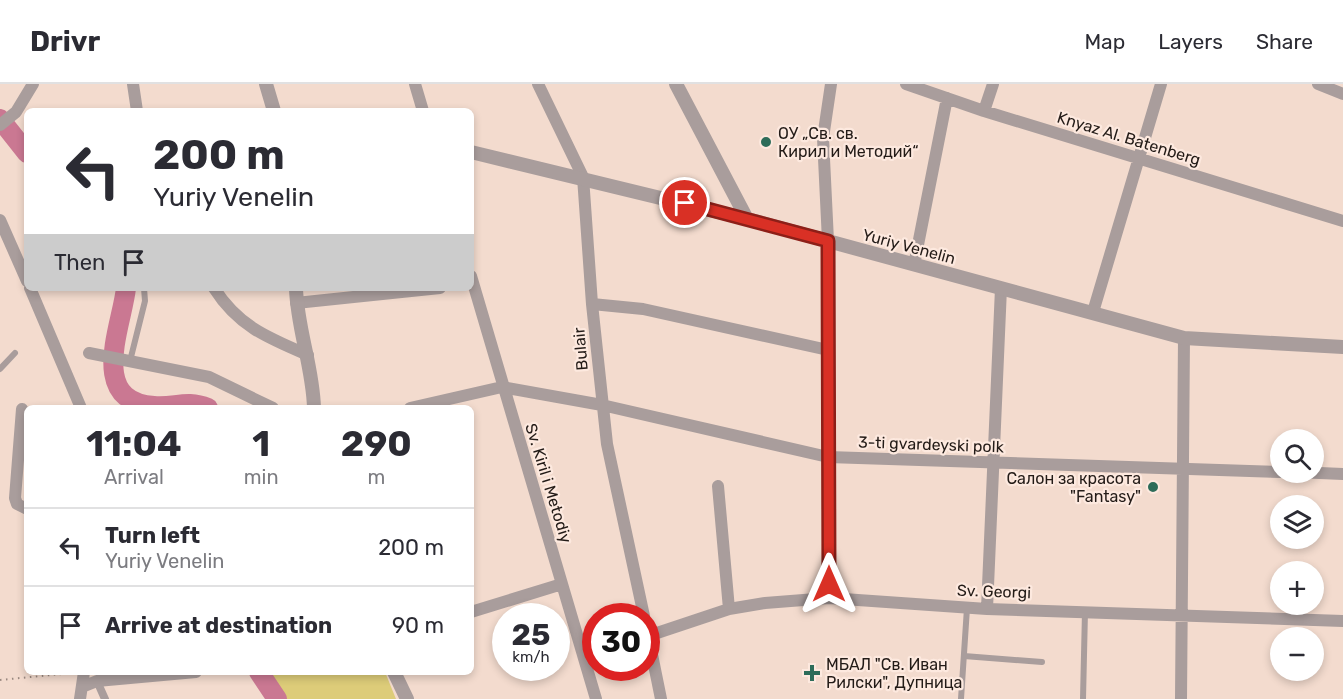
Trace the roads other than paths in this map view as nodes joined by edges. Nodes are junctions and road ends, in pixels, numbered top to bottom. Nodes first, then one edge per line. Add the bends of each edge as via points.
1 (33, 84) edge
2 (133, 84) edge
3 (266, 84) edge
4 (415, 84) edge
5 (538, 84) edge
6 (676, 84) edge
7 (831, 84) edge
8 (906, 84) edge
9 (993, 84) edge
10 (1161, 84) edge
11 (1318, 84) edge
12 (1343, 94) edge
13 (947, 98) junction
14 (137, 108) edge
15 (273, 108) edge
16 (422, 108) edge
17 (984, 111) junction
18 (0, 125) edge
19 (474, 153) edge
20 (1139, 159) junction
21 (583, 177) junction
22 (747, 219) junction
23 (0, 220) edge
24 (1343, 221) edge
25 (828, 241) junction
26 (914, 265) junction
27 (24, 274) edge
28 (1001, 288) junction
29 (474, 289) edge
30 (31, 291) edge
31 (144, 291) edge
32 (216, 291) edge
33 (296, 291) edge
34 (411, 291) edge
35 (296, 303) junction
36 (592, 304) junction
37 (1094, 312) junction
38 (1184, 338) junction
39 (1343, 347) edge
40 (828, 350) junction
41 (89, 352) dead end
42 (15, 353) dead end
43 (308, 355) junction
44 (126, 361) junction
45 (0, 369) edge
46 (502, 387) junction
47 (80, 405) edge
48 (267, 405) edge
49 (314, 405) edge
50 (427, 405) edge
51 (602, 405) junction
52 (22, 409) dead end
53 (23, 454) edge
54 (828, 457) junction
55 (994, 462) junction
56 (1184, 468) junction
57 (1270, 472) edge
58 (1324, 473) edge
59 (1343, 474) edge
60 (718, 486) dead end
61 (24, 508) edge
62 (562, 584) junction
63 (829, 598) junction
64 (641, 603) edge
65 (966, 607) junction
66 (729, 609) junction
67 (987, 609) junction
68 (474, 611) edge
69 (1085, 611) junction
70 (1183, 615) junction
71 (1343, 621) edge
72 (660, 628) edge
73 (964, 656) junction
74 (1042, 662) dead end
75 (84, 675) edge
76 (163, 675) edge
77 (395, 675) edge
78 (98, 681) junction
79 (657, 681) edge
80 (81, 693) edge
81 (105, 699) edge
82 (407, 699) edge
83 (596, 699) edge
84 (661, 699) edge
85 (961, 699) edge
86 (1083, 699) edge
87 (1181, 699) edge

1 - 18 street via 16,112
2 - 14 street
3 - 15 street
4 - 16 street
5 - 21 street, Bulair
6 - 22 street
7 - 25 street via 823,138
8 - 13 street, Knyaz Al. Batenberg
9 - 17 street
10 - 20 street
11 - 12 street
13 - 17 street, Knyaz Al. Batenberg
13 - 26 street
17 - 20 street, Knyaz Al. Batenberg
19 - 21 street, Yuriy Venelin
20 - 24 street, Knyaz Al. Batenberg
20 - 37 street
21 - 22 street, Yuriy Venelin
21 - 36 street, Bulair
22 - 25 street, Yuriy Venelin
23 - 27 street
25 - 26 street, Yuriy Venelin
25 - 40 street
26 - 28 street, Yuriy Venelin
28 - 37 street, Yuriy Venelin
28 - 55 street
29 - 46 street, Sv. Kiril i Metodiy
30 - 47 street
31 - 44 lane via 145,301
32 - 43 street via 227,309 265,337
33 - 35 street
34 - 35 street
35 - 43 street
36 - 40 street via 643,309
36 - 51 street, Bulair
37 - 38 street, Yuriy Venelin
38 - 39 street, Yuriy Venelin
38 - 56 street
40 - 54 street
41 - 44 street
42 - 45 lane
43 - 49 street
44 - 48 street via 209,377
46 - 50 street, 3-ti gvardeyski polk
46 - 51 street, 3-ti gvardeyski polk
46 - 62 street, Sv. Kiril i Metodiy
51 - 54 street, 3-ti gvardeyski polk
51 - 64 street, Bulair
52 - 53 street
53 - 61 street via 15,498
54 - 55 street, 3-ti gvardeyski polk
54 - 63 street
55 - 56 street, 3-ti gvardeyski polk
55 - 67 street
56 - 57 street, 3-ti gvardeyski polk
56 - 70 street
58 - 59 street
60 - 66 street
62 - 68 street
62 - 83 street, Sv. Kiril i Metodiy
63 - 65 street, Sv. Georgi
63 - 66 street, Sv. Georgi
65 - 67 street, Sv. Georgi
65 - 73 lane
66 - 72 street, Sv. Georgi
67 - 69 street, Sv. Georgi
69 - 70 street, Sv. Georgi
69 - 86 lane
70 - 71 street, Sv. Georgi
70 - 87 street
73 - 74 lane
73 - 85 lane
75 - 80 street
76 - 78 street
77 - 82 street
78 - 80 street
78 - 81 street
79 - 84 street

